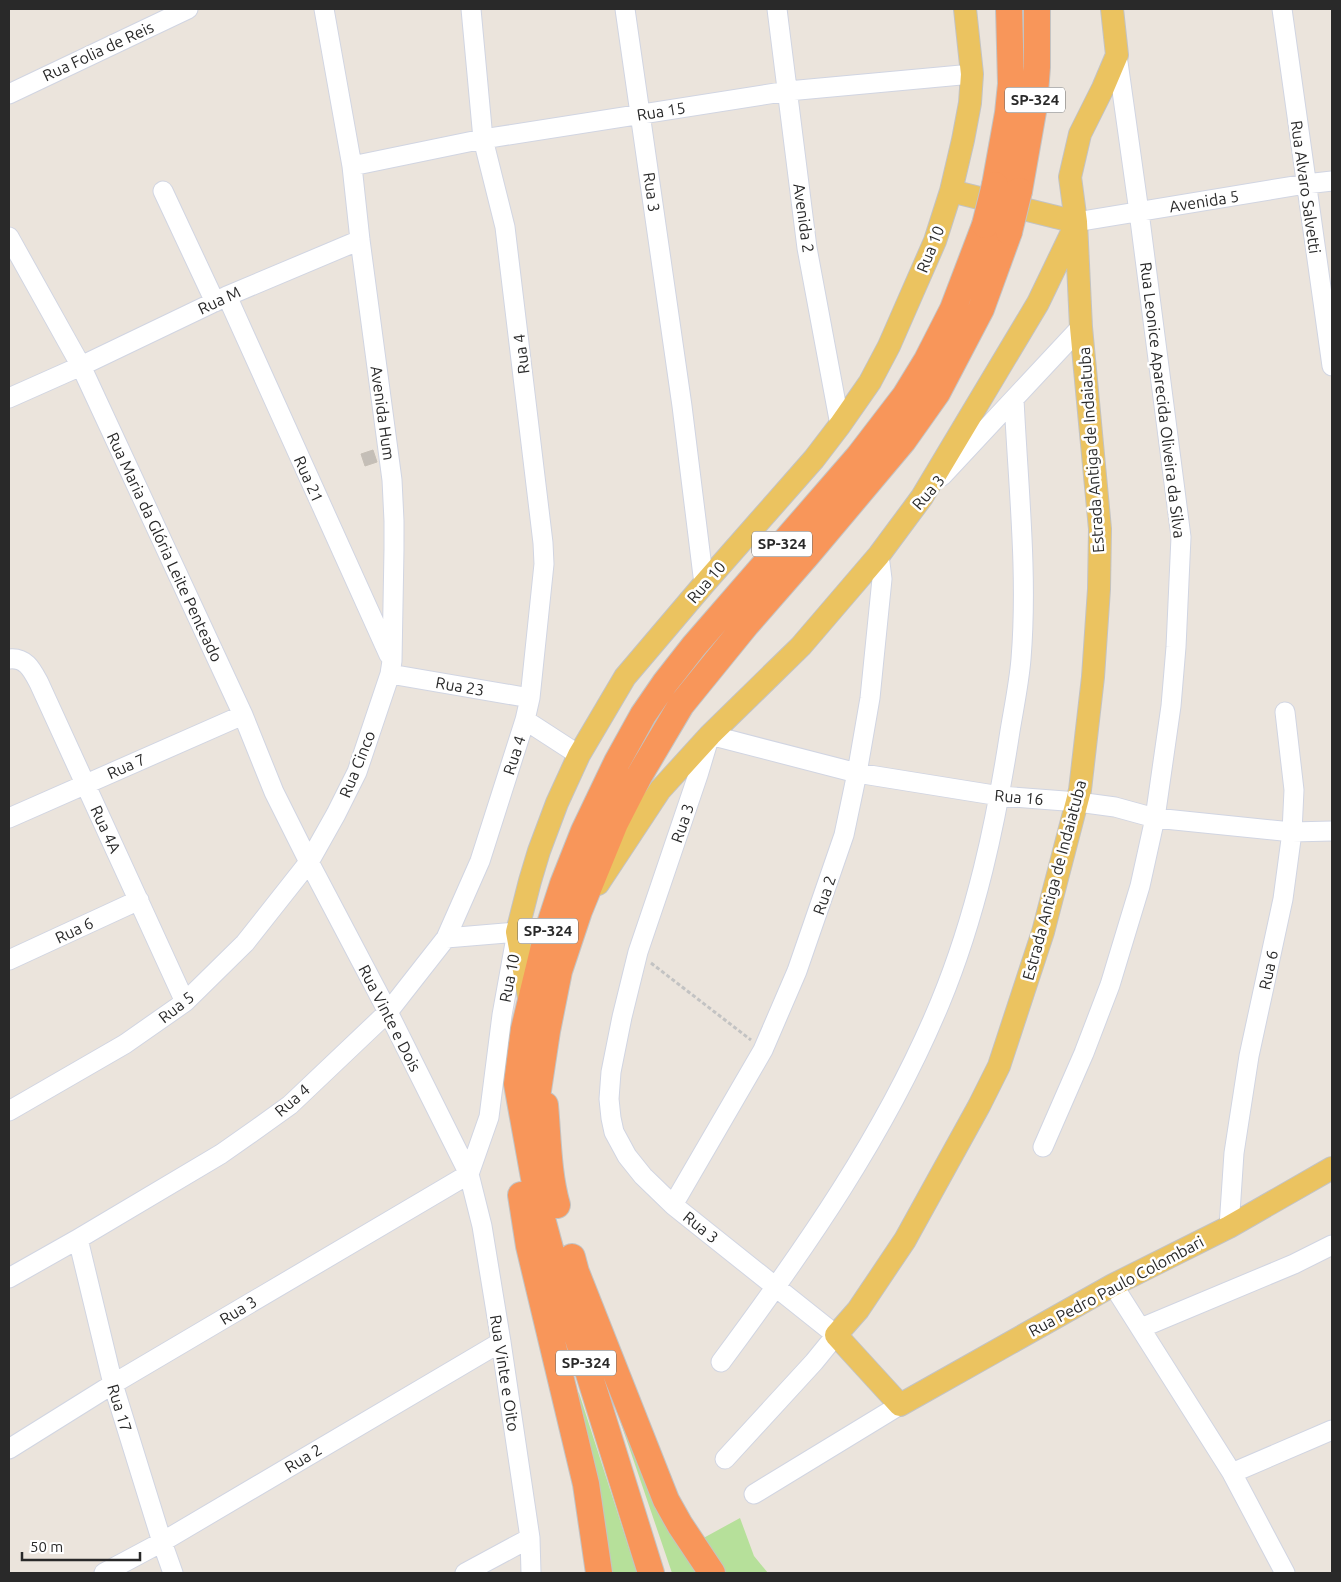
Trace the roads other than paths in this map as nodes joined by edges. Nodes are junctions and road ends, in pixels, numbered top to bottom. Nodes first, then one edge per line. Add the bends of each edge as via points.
1 (188, 9) edge
2 (324, 9) edge
3 (470, 9) edge
4 (625, 9) edge
5 (778, 9) edge
6 (965, 9) edge
7 (1009, 9) edge
8 (1037, 9) edge
9 (1112, 9) edge
10 (1282, 9) edge
11 (1117, 55) junction
12 (972, 74) junction
13 (788, 91) junction
14 (9, 94) edge
15 (641, 114) junction
16 (483, 140) junction
17 (352, 166) junction
18 (1332, 181) edge
19 (1306, 184) junction
20 (1007, 188) junction
21 (163, 191) dead end
22 (951, 191) junction
23 (1140, 212) junction
24 (1076, 222) junction
25 (997, 228) junction
26 (9, 237) edge
27 (360, 240) junction
28 (221, 299) junction
29 (1081, 327) junction
30 (81, 366) junction
31 (1332, 366) edge
32 (9, 398) edge
33 (1014, 399) junction
34 (840, 425) junction
35 (922, 496) junction
36 (879, 555) junction
37 (704, 584) junction
38 (15, 660) edge
39 (391, 667) junction
40 (530, 698) junction
41 (1285, 712) dead end
42 (243, 715) junction
43 (525, 720) junction
44 (710, 735) junction
45 (579, 755) junction
46 (857, 773) junction
47 (86, 784) junction
48 (1000, 796) junction
49 (1078, 802) junction
50 (9, 818) edge
51 (1155, 818) junction
52 (1332, 831) edge
53 (1292, 832) junction
54 (309, 862) junction
55 (139, 900) junction
56 (580, 911) junction
57 (517, 932) junction
58 (446, 938) junction
59 (9, 960) edge
60 (185, 1002) junction
61 (530, 1004) junction
62 (388, 1012) junction
63 (542, 1071) junction
64 (517, 1084) junction
65 (9, 1111) edge
66 (1043, 1147) dead end
67 (529, 1151) junction
68 (1332, 1168) edge
69 (469, 1174) junction
70 (673, 1205) junction
71 (1230, 1227) junction
72 (78, 1239) junction
73 (1332, 1245) edge
74 (9, 1278) edge
75 (1114, 1285) junction
76 (776, 1287) junction
77 (1141, 1328) junction
78 (836, 1335) junction
79 (501, 1342) junction
80 (721, 1362) dead end
81 (113, 1384) junction
82 (900, 1405) junction
83 (1332, 1430) edge
84 (9, 1449) edge
85 (724, 1459) dead end
86 (1232, 1474) junction
87 (754, 1494) dead end
88 (530, 1538) junction
89 (162, 1542) junction
90 (104, 1573) edge
91 (173, 1573) edge
92 (465, 1573) edge
93 (531, 1573) edge
94 (600, 1573) edge
95 (651, 1573) edge
96 (712, 1573) edge
97 (1285, 1573) edge

1 - 14 street, Rua Folia de Reis
2 - 17 street, Avenida Hum
3 - 16 street, Rua 4
4 - 15 street, Rua 3
5 - 13 street, Avenida 2
6 - 12 main road, Rua 10 / SP-324
7 - 20 highway, SP-324 via 1011,84 1006,121
8 - 20 highway, SP-324 via 1034,106
9 - 11 main road, Rua Leonice Aparecida Oliveira da Silva / SP-324
10 - 19 street, Rua Alvaro Salvetti
11 - 23 street, Rua Leonice Aparecida Oliveira da Silva
11 - 24 main road, Rua Leonice Aparecida Oliveira da Silva / SP-324 via 1080,134 1070,177
12 - 13 street, Rua 15
12 - 22 main road, Rua 10 / SP-324 via 970,103
13 - 15 street, Rua 15
13 - 34 street, Avenida 2 via 808,248
15 - 16 street, Rua 15
15 - 37 street, Rua 3
16 - 17 street, Rua 15
16 - 40 street, Rua 4 via 505,227 543,543 544,564
17 - 27 street, Avenida Hum
18 - 19 street, Avenida 5
19 - 23 street, Avenida 5
19 - 31 street, Rua Alvaro Salvetti
20 - 25 highway, SP-324, bridge
21 - 28 street, Rua 21
22 - 24 main road
22 - 34 main road, Rua 10 / SP-324 via 935,240 889,346 870,382
23 - 24 street, Avenida 5
23 - 51 street, Rua Leonice Aparecida Oliveira da Silva via 1181,537 1171,706
24 - 29 main road, Estrada Antiga de Indaiatuba
24 - 35 main road via 1038,303
25 - 56 highway, SP-324 via 981,309 937,393 903,441 681,705 615,823
25 - 61 highway, SP-324 via 905,396 859,456 694,646 643,715 600,796 570,866 548,930
26 - 30 street, Rua Maria da Glória Leite Penteado
27 - 28 street, Rua M
27 - 39 street, Avenida Hum via 392,488
28 - 30 street, Rua M
28 - 39 street, Rua 21
29 - 33 street, Rua 3
29 - 49 main road, Estrada Antiga de Indaiatuba via 1100,529 1093,677
30 - 32 street
30 - 42 street, Rua Maria da Glória Leite Penteado
33 - 35 street, Rua 3
33 - 48 street via 1024,598 1021,661
34 - 37 main road, Rua 10 / SP-324
35 - 36 main road, Rua 3
36 - 44 main road, Rua 3 via 801,646
36 - 46 street, Rua 2 via 882,579 870,698
37 - 45 main road, Rua 10 / SP-324 via 626,677
38 - 47 street, Rua 4A via 27,663 35,675
39 - 40 street, Rua 23
39 - 54 street, Rua Cinco via 357,772
40 - 43 street, Rua 4
41 - 53 street, Rua 6 via 1294,790
42 - 47 street, Rua 7
42 - 54 street, Rua Maria da Glória Leite Penteado via 274,792
43 - 45 street
43 - 58 street, Rua 4 via 480,861
44 - 46 street, Rua 16
44 - 56 main road via 660,790
44 - 70 street, Rua 3 via 638,952 622,1016 608,1099 614,1132 627,1156
45 - 57 main road, Rua 10 / SP-324 via 539,851
46 - 48 street, Rua 16
46 - 70 street, Rua 2 via 844,835 797,971 763,1050
47 - 50 street, Rua 7
47 - 55 street, Rua 4A
48 - 49 street, Rua 16
48 - 76 street via 984,868 935,1014 862,1158
49 - 51 street, Rua 16 via 1115,807
49 - 78 main road, Estrada Antiga de Indaiatuba via 1043,932 999,1066 905,1240 858,1310
51 - 53 street, Rua 16
51 - 66 street, Rua Leonice Aparecida Oliveira da Silva via 1140,886 1110,985
52 - 53 street, Rua 16
53 - 71 street, Rua 6 via 1283,899 1249,1056 1234,1153
54 - 60 street, Rua 5 via 244,943
54 - 62 street, Rua Vinte e Dois
55 - 59 street, Rua 6
55 - 60 street, Rua 4A
56 - 63 highway, SP-324 via 559,971
57 - 58 street
57 - 61 main road
57 - 69 street, Rua 10 via 489,1117
58 - 62 street, Rua 4
60 - 65 street, Rua 5 via 125,1044
61 - 64 highway, SP-324
62 - 69 street, Rua Vinte e Dois
62 - 72 street, Rua 4 via 290,1105 220,1154
63 - 67 highway, SP-324
63 - 96 highway via 555,1196 576,1272 666,1500
64 - 67 highway, SP-324
64 - 94 highway via 518,1158 529,1246 586,1484
67 - 95 highway, SP-324 via 551,1252
68 - 71 main road, Rua Pedro Paulo Colombari
69 - 79 street, Rua Vinte e Oito via 482,1226
69 - 81 street, Rua 3
70 - 76 street, Rua 3
71 - 75 main road, Rua Pedro Paulo Colombari
72 - 74 street, Rua 4
72 - 81 street, Rua 17
73 - 77 street
75 - 77 street
75 - 82 main road, Rua Pedro Paulo Colombari
76 - 78 street, Rua 3
76 - 80 street
77 - 86 street
78 - 82 main road
78 - 85 street
79 - 88 street, Rua Vinte e Oito
79 - 89 street, Rua 2
81 - 84 street, Rua 3
81 - 89 street, Rua 17
82 - 87 street
83 - 86 street
86 - 97 street
88 - 92 street
88 - 93 street, Rua Vinte e Oito
89 - 90 street, Rua 2
89 - 91 street, Rua 17

